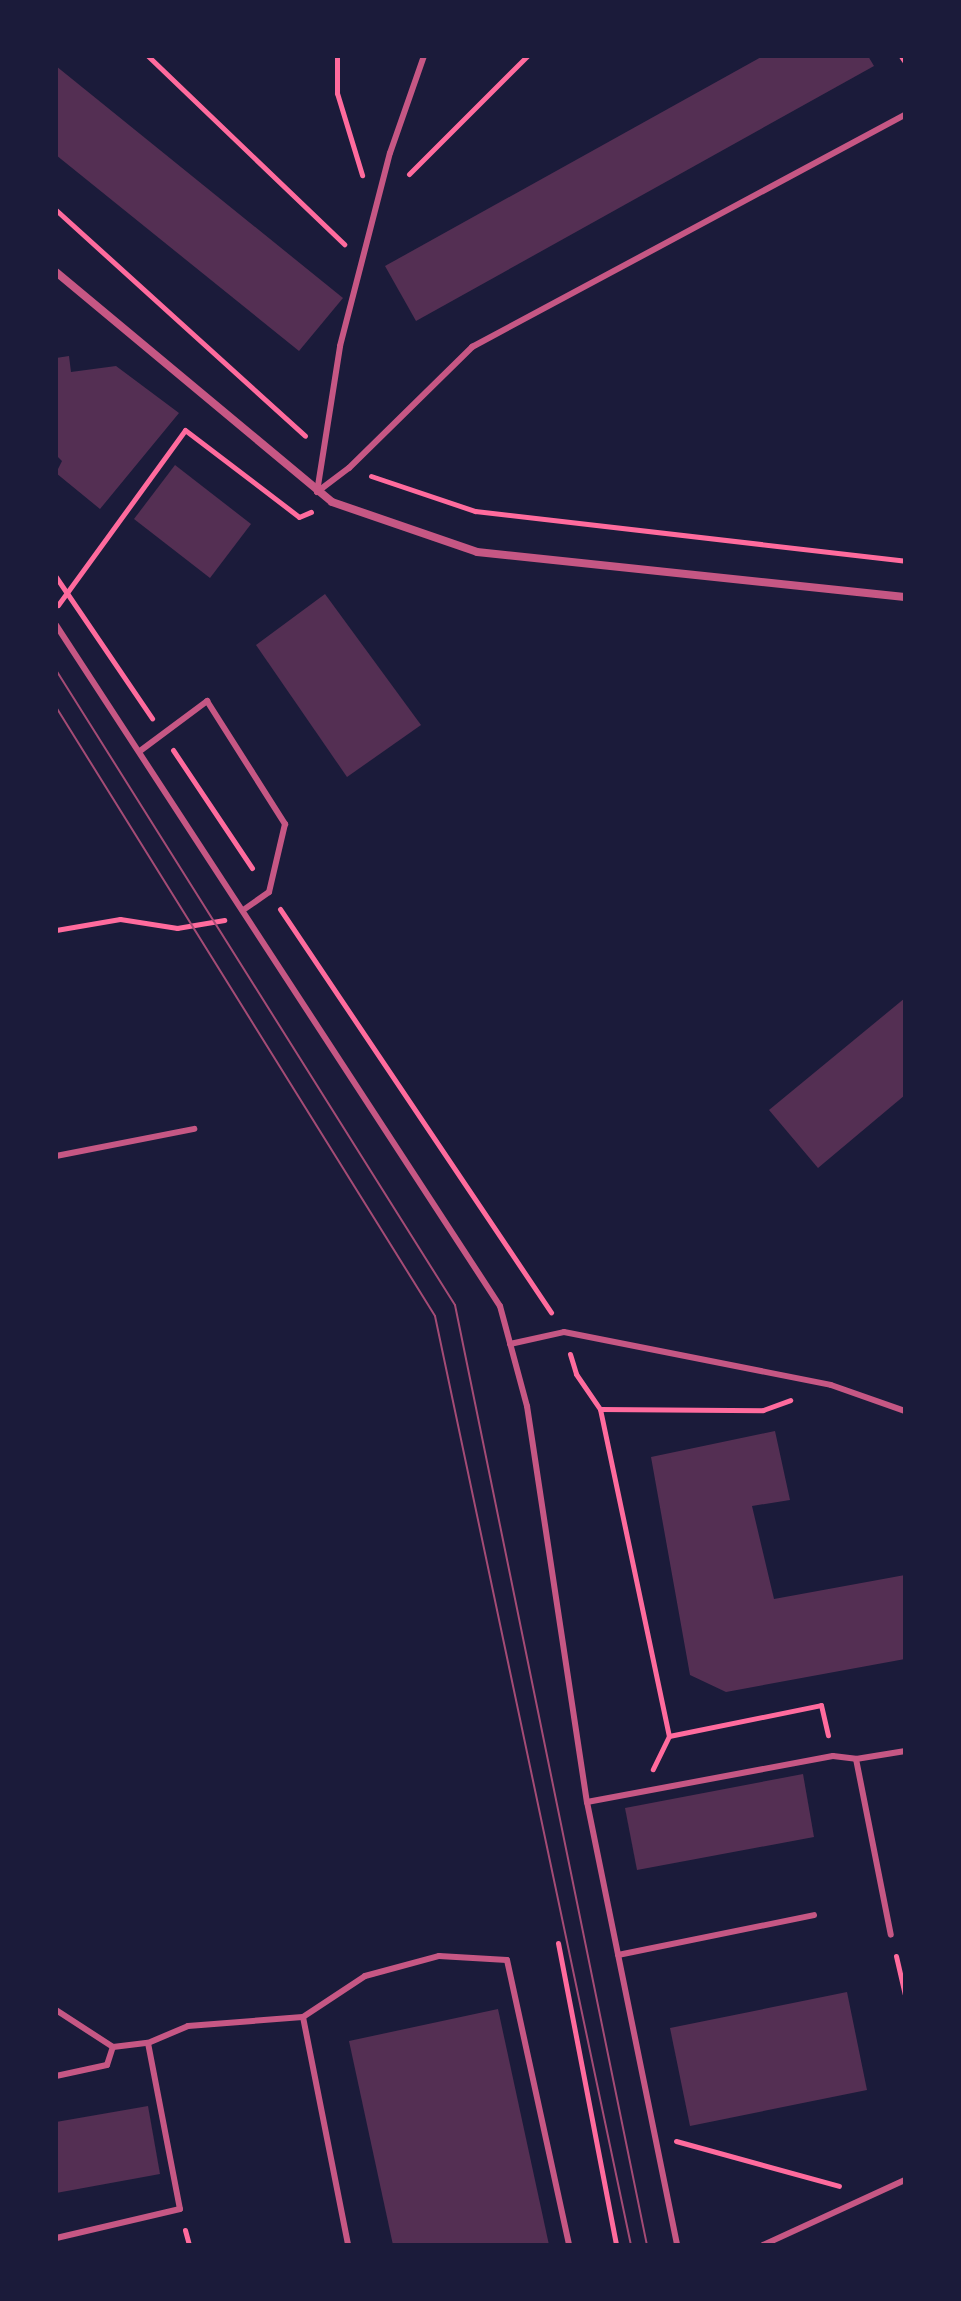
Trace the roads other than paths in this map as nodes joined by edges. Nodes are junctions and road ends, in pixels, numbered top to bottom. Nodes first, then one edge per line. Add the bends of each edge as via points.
1 (424, 56) edge
2 (905, 115) edge
3 (56, 272) edge
4 (317, 492) junction
5 (904, 599) edge
6 (56, 625) edge
7 (140, 751) junction
8 (245, 909) junction
9 (194, 1129) dead end
10 (56, 1156) edge
11 (510, 1344) junction
12 (905, 1411) edge
13 (905, 1751) edge
14 (856, 1759) junction
15 (587, 1802) junction
16 (814, 1915) dead end
17 (891, 1935) road end
18 (618, 1955) junction
19 (56, 2010) edge
20 (303, 2017) junction
21 (148, 2043) junction
22 (113, 2047) junction
23 (56, 2076) edge
24 (905, 2180) edge
25 (56, 2238) edge
26 (348, 2245) edge
27 (569, 2245) edge
28 (677, 2245) edge
29 (763, 2245) edge

1 - 4 lane via 376,205 340,346 327,455
2 - 4 lane via 472,347 349,468
3 - 4 street
4 - 5 street via 332,502 477,552
6 - 7 lane
7 - 8 lane
7 - 8 lane via 207,701 285,824 269,892
8 - 11 lane via 500,1306
9 - 10 lane
11 - 12 lane via 564,1332 831,1385
11 - 15 lane via 527,1406
13 - 14 lane
14 - 15 lane via 833,1756
14 - 17 lane
15 - 18 lane
16 - 18 lane
18 - 28 lane
19 - 22 lane
20 - 21 lane via 188,2026
20 - 26 lane
20 - 27 lane via 365,1976 439,1956 507,1960
21 - 22 lane
21 - 25 lane via 180,2209
22 - 23 lane via 107,2065
24 - 29 lane

